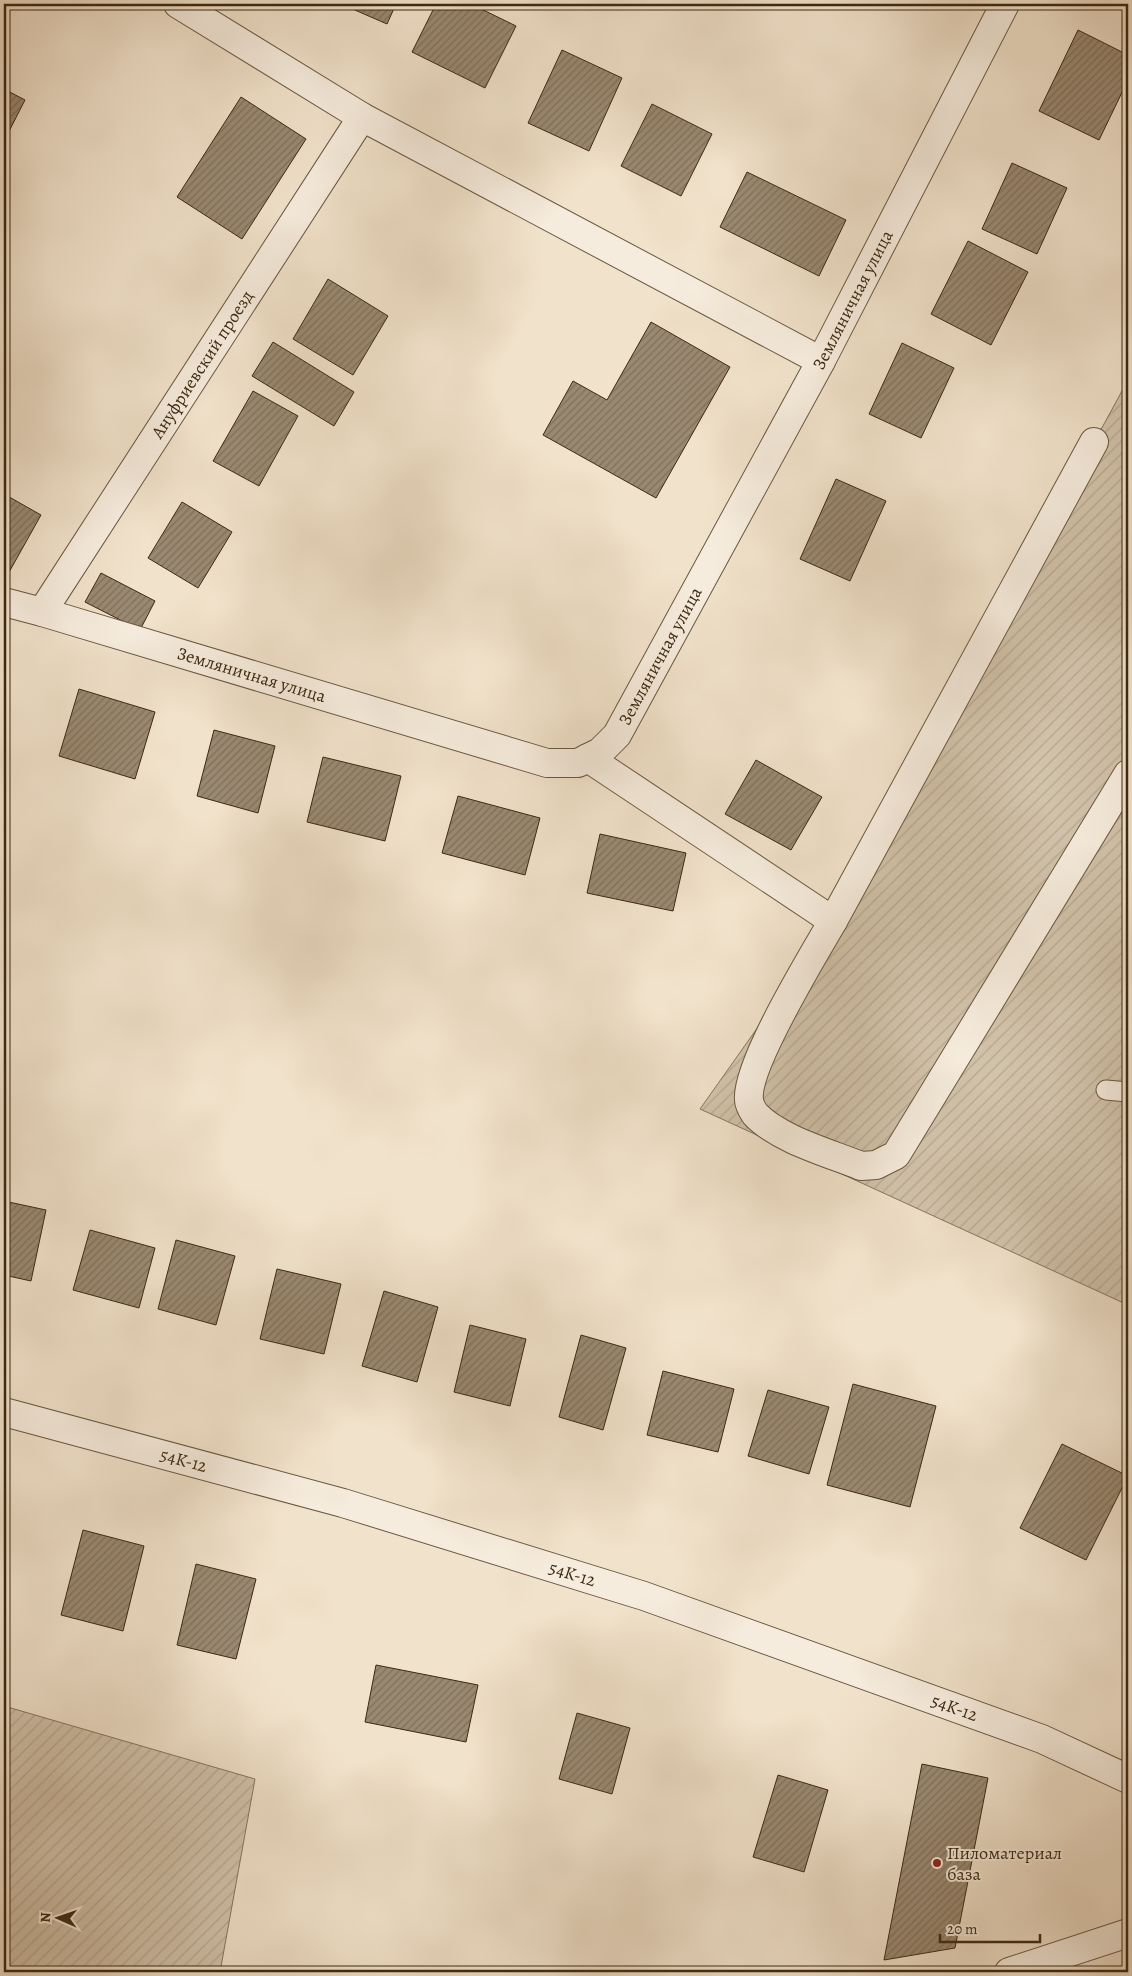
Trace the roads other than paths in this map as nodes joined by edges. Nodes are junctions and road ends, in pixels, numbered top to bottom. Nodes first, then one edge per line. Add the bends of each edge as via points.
1 (178, 4) edge
2 (1005, 4) edge
3 (362, 117) junction
4 (821, 361) junction
5 (1094, 442) dead end
6 (4, 602) edge
7 (42, 612) junction
8 (588, 758) junction
9 (1128, 774) edge
10 (833, 921) junction
11 (1106, 1090) dead end
12 (1128, 1092) edge
13 (4, 1412) edge
14 (1128, 1778) edge
15 (1128, 1933) edge
16 (1008, 1972) edge

1 - 3 street
2 - 4 street, Земляничная улица
3 - 4 street
3 - 7 street, Ануфриевский проезд
4 - 8 street, Земляничная улица via 616,735 600,752
5 - 10 street
6 - 7 street, Земляничная улица
7 - 8 street, Земляничная улица via 547,763 578,763
8 - 10 street
9 - 10 street via 896,1155 876,1165 861,1166 775,1131 754,1112 749,1100 752,1080 777,1020
11 - 12 lane
13 - 14 street, 54K-12 via 343,1503 644,1596 1042,1740
15 - 16 street

